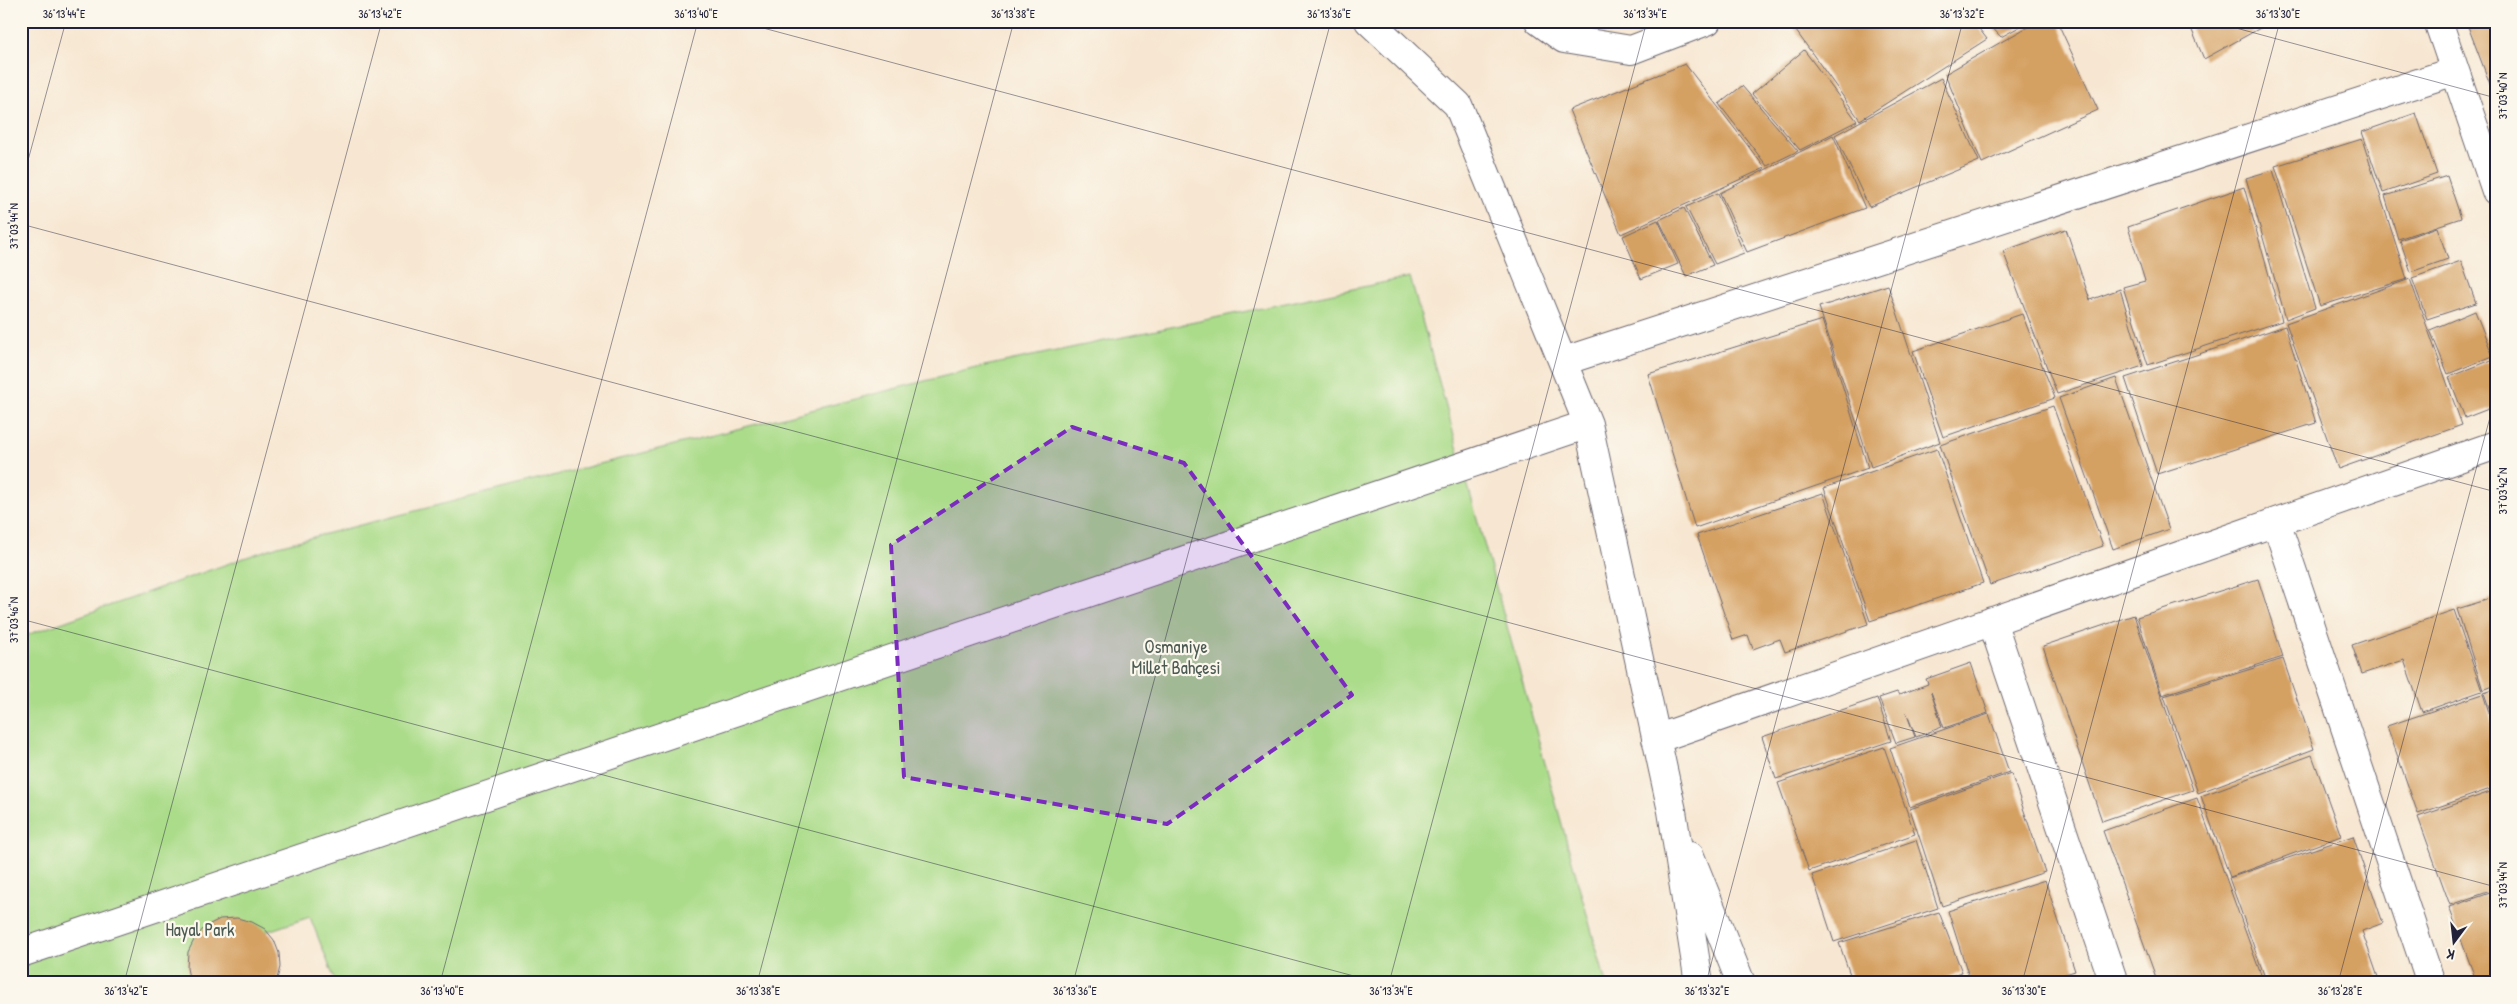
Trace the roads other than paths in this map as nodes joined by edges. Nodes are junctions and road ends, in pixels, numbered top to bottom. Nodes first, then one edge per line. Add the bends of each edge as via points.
1 (1369, 21) edge
2 (1539, 21) edge
3 (1707, 21) edge
4 (2438, 21) edge
5 (2455, 71) junction
6 (2496, 190) edge
7 (1564, 361) junction
8 (1588, 424) junction
9 (2496, 445) edge
10 (2276, 522) junction
11 (1992, 621) junction
12 (1656, 739) junction
13 (1672, 811) junction
14 (21, 953) edge
15 (1699, 983) edge
16 (1741, 983) edge
17 (2114, 983) edge
18 (2431, 983) edge

1 - 7 street via 1458,105
2 - 3 street via 1564,39 1631,50
4 - 5 street
5 - 6 street
5 - 7 street
7 - 8 street
8 - 12 street
8 - 14 street
9 - 10 street
10 - 11 street
10 - 18 street
11 - 12 street
11 - 17 street
12 - 13 street
13 - 15 street
13 - 16 street

